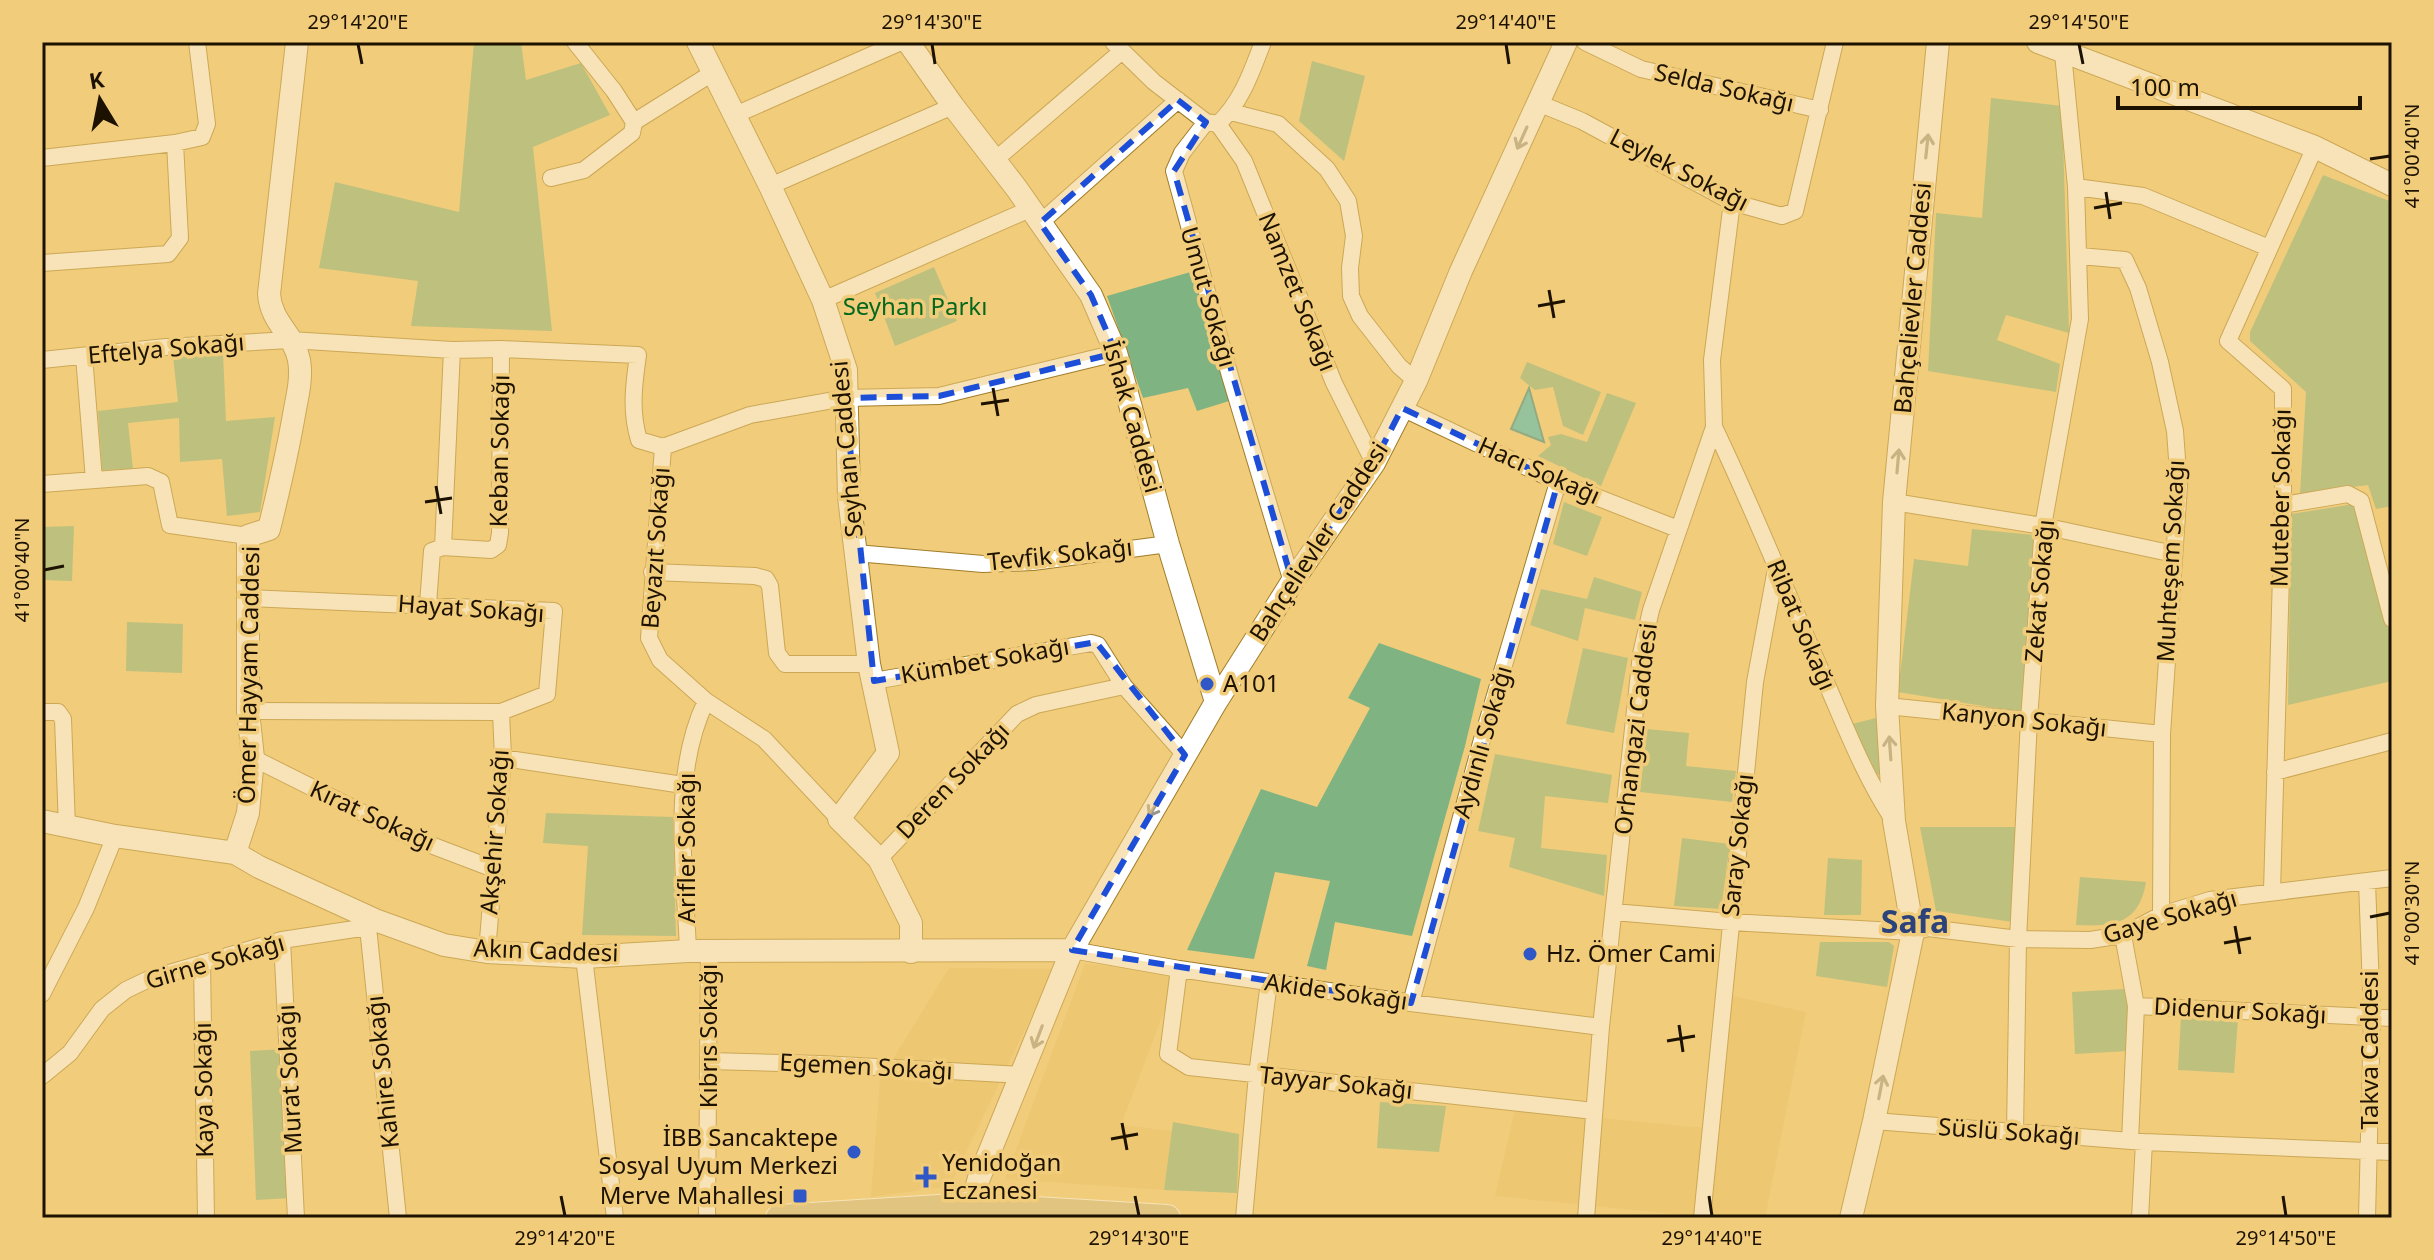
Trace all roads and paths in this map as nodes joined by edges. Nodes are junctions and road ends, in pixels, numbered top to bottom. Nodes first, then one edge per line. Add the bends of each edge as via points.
1 (197, 42) edge
2 (297, 42) edge
3 (575, 42) edge
4 (698, 42) edge
5 (901, 42) edge
6 (908, 42) edge
7 (1263, 42) edge
8 (1566, 42) edge
9 (1585, 42) edge
10 (1835, 42) edge
11 (1938, 42) edge
12 (2038, 42) edge
13 (1117, 46) edge
14 (2063, 53) junction
15 (714, 72) junction
16 (1178, 100) junction
17 (1538, 103) junction
18 (953, 106) junction
19 (1820, 110) junction
20 (1231, 112) junction
21 (735, 115) junction
22 (634, 122) junction
23 (1212, 123) junction
24 (175, 143) junction
25 (2315, 147) junction
26 (42, 158) edge
27 (995, 160) junction
28 (551, 178) dead end
29 (2392, 185) edge
30 (770, 186) junction
31 (2076, 187) junction
32 (1732, 202) junction
33 (1035, 216) junction
34 (2269, 248) junction
35 (2080, 256) junction
36 (42, 263) edge
37 (823, 300) junction
38 (290, 340) junction
39 (501, 349) junction
40 (452, 350) junction
41 (1116, 353) junction
42 (84, 356) junction
43 (42, 360) edge
44 (1416, 381) junction
45 (845, 398) junction
46 (1402, 408) junction
47 (1714, 427) junction
48 (663, 447) junction
49 (1374, 463) junction
50 (94, 480) junction
51 (1558, 482) junction
52 (42, 484) edge
53 (1894, 502) junction
54 (2283, 505) junction
55 (2043, 526) junction
56 (1678, 529) junction
57 (248, 536) junction
58 (1168, 544) junction
59 (443, 547) junction
60 (856, 553) junction
61 (2174, 554) junction
62 (1776, 569) junction
63 (652, 572) junction
64 (1292, 582) junction
65 (247, 598) junction
66 (428, 604) junction
67 (2392, 619) edge
68 (871, 672) junction
69 (1124, 686) junction
70 (706, 701) junction
71 (1216, 702) junction
72 (1887, 706) junction
73 (248, 711) junction
74 (42, 712) edge
75 (501, 712) junction
76 (2029, 720) junction
77 (2162, 734) junction
78 (2392, 741) edge
79 (1185, 755) junction
80 (253, 758) junction
81 (503, 758) junction
82 (2275, 772) junction
83 (683, 785) junction
84 (839, 819) junction
85 (42, 821) edge
86 (1894, 821) junction
87 (67, 827) junction
88 (115, 836) junction
89 (235, 853) junction
90 (879, 859) junction
91 (494, 869) junction
92 (2392, 878) edge
93 (2367, 882) junction
94 (2272, 891) junction
95 (1614, 912) junction
96 (2161, 915) junction
97 (1730, 922) junction
98 (372, 923) junction
99 (1913, 932) junction
100 (2123, 935) junction
101 (2018, 939) junction
102 (282, 940) junction
103 (1072, 950) junction
104 (699, 951) junction
105 (487, 952) junction
106 (911, 952) junction
107 (584, 957) junction
108 (202, 963) junction
109 (1179, 969) junction
110 (1269, 982) junction
111 (42, 994) edge
112 (1411, 1003) junction
113 (2136, 1006) junction
114 (2372, 1016) junction
115 (2392, 1018) edge
116 (1601, 1027) junction
117 (709, 1061) junction
118 (1023, 1075) junction
119 (1257, 1075) junction
120 (42, 1076) edge
121 (1594, 1111) junction
122 (1874, 1121) junction
123 (2015, 1133) junction
124 (2137, 1141) junction
125 (2369, 1152) junction
126 (2392, 1152) edge
127 (974, 1212) edge
128 (206, 1218) edge
129 (296, 1218) edge
130 (398, 1218) edge
131 (615, 1218) edge
132 (707, 1218) edge
133 (779, 1218) edge
134 (1167, 1218) edge
135 (1244, 1218) edge
136 (1586, 1218) edge
137 (1702, 1218) edge
138 (1851, 1218) edge
139 (2140, 1218) edge
140 (2367, 1218) edge

1 - 24 street via 207,124 202,137
2 - 38 street, Ömer Hayyam Caddesi via 269,294 270,309
3 - 22 street
4 - 15 street, Seyhan Caddesi
5 - 21 street
6 - 18 street, İshak Caddesi
7 - 20 street, Umut Sokağı
8 - 17 street, Bahçelievler Caddesi
9 - 19 street, Selda Sokağı via 1641,69
10 - 19 street, Leylek Sokağı
53 -> 11 street, Bahçelievler Caddesi
12 - 14 street
13 - 16 street, Namzet Sokağı
13 - 27 street
14 - 25 street
14 - 31 street, Zekat Sokağı
15 - 21 street, Seyhan Caddesi
15 - 22 street
16 - 23 street, Namzet Sokağı
16 - 33 street
17 - 32 street, Leylek Sokağı
17 -> 44 street, Bahçelievler Caddesi
18 - 27 street, İshak Caddesi
18 - 30 street
19 - 32 street, Leylek Sokağı via 1795,211 1782,216
20 - 23 street, Umut Sokağı
20 - 44 street via 1278,124 1327,169 1348,201 1354,236 1351,296 1360,316
21 - 30 street, Seyhan Caddesi
22 - 28 street via 632,133 584,170
23 - 49 street, Namzet Sokağı via 1244,161 1334,383
23 - 64 street, Umut Sokağı via 1182,153 1174,171
24 - 26 street
24 - 36 street via 180,238 168,254
25 - 29 street
25 - 34 street, Muteber Sokağı
27 - 33 street, İshak Caddesi
30 - 37 street, Seyhan Caddesi
31 - 34 street via 2143,196
31 - 35 street, Zekat Sokağı
32 - 47 street, Orhangazi Caddesi via 1712,360
33 - 37 street
33 - 41 street, İshak Caddesi via 1091,295
34 - 54 street, Muteber Sokağı via 2228,341 2283,389
35 - 55 street, Zekat Sokağı via 2080,319
35 - 61 street, Muhteşem Sokağı via 2125,260 2138,288 2175,431 2179,486
37 - 45 street, Seyhan Caddesi via 846,370
38 - 40 street, Beyazıt Sokağı
38 - 42 street, Eftelya Sokağı
38 - 57 street, Ömer Hayyam Caddesi via 299,359 300,380 286,463 269,529
39 - 40 street, Beyazıt Sokağı
39 - 48 street, Beyazıt Sokağı via 638,355 632,399 635,426 639,440
39 - 59 street, Keban Sokağı via 498,545 491,550
40 - 59 street
41 - 45 street via 939,396
41 - 58 street, İshak Caddesi
42 - 43 street, Eftelya Sokağı
42 - 50 street
44 - 46 street, Bahçelievler Caddesi
45 - 48 street via 750,415
45 - 60 street, Seyhan Caddesi
46 - 49 street, Bahçelievler Caddesi
46 - 51 street, Hacı Sokağı
47 - 56 street, Orhangazi Caddesi
47 - 62 street, Ribat Sokağı
48 - 63 street, Beyazıt Sokağı
49 - 64 street, Bahçelievler Caddesi
50 - 52 street
50 - 57 street via 148,476 161,482 170,525
51 - 56 street, Hacı Sokağı
51 - 112 street, Aydınlı Sokağı
53 - 55 street
53 - 72 street, Bahçelievler Caddesi
54 - 67 street via 2348,494 2361,501
54 - 82 street, Muteber Sokağı
55 - 61 street
55 - 76 street, Zekat Sokağı
56 - 95 street, Orhangazi Caddesi via 1641,654
57 - 65 street, Ömer Hayyam Caddesi
58 - 60 street, Tevfik Sokağı via 983,564
58 - 71 street, İshak Caddesi
59 - 66 street via 432,551
60 - 68 street, Seyhan Caddesi
61 - 77 street, Muhteşem Sokağı
62 - 86 street, Ribat Sokağı via 1871,785
62 - 97 street, Saray Sokağı via 1755,682
63 - 68 street via 766,579 777,653 785,664
63 - 70 street, Beyazıt Sokağı via 649,638 660,660
64 - 71 street, Bahçelievler Caddesi
65 - 66 street, Hayat Sokağı
65 - 73 street, Ömer Hayyam Caddesi
66 - 75 street, Hayat Sokağı via 554,611 547,694
68 - 69 street, Kümbet Sokağı via 1091,643 1098,645
68 - 84 street, Seyhan Caddesi via 888,753
69 - 79 street, Kümbet Sokağı
69 - 90 street, Deren Sokağı via 1017,714
70 - 83 street, Arifler Sokağı via 694,726
70 - 84 street, Beyazıt Sokağı via 764,739
71 - 79 street, Bahçelievler Caddesi
72 - 76 street, Kanyon Sokağı
86 -> 72 street, Bahçelievler Caddesi
73 - 75 street, Hayat Sokağı
73 - 80 street, Ömer Hayyam Caddesi
74 - 87 street via 58,712 63,719
75 - 81 street, Akşehir Sokağı
76 - 77 street, Kanyon Sokağı
76 - 101 street, Zekat Sokağı
77 - 96 street, Muhteşem Sokağı
78 - 82 street
79 -> 103 street, Bahçelievler Caddesi
80 - 89 street, Ömer Hayyam Caddesi via 248,813
80 - 91 street, Kırat Sokağı via 415,839
81 - 83 street
81 - 91 street, Akşehir Sokağı
82 - 94 street, Muteber Sokağı
83 - 104 street, Arifler Sokağı
84 - 90 street, Beyazıt Sokağı
85 - 87 street, Akın Caddesi
86 - 99 street, Bahçelievler Caddesi
87 - 88 street, Akın Caddesi
88 - 89 street, Akın Caddesi
88 - 111 street
89 - 98 street, Akın Caddesi
90 - 106 street, Beyazıt Sokağı via 911,923
91 - 105 street, Akşehir Sokağı
92 - 93 street, Gaye Sokağı
93 - 94 street, Gaye Sokağı
93 - 114 street, Takva Caddesi
94 - 96 street, Gaye Sokağı via 2210,900
95 - 97 street, Gaye Sokağı
95 - 116 street, Orhangazi Caddesi
96 - 100 street, Gaye Sokağı
97 - 99 street, Gaye Sokağı
97 - 137 street, Saray Sokağı
98 - 102 street, Girne Sokağı
98 - 105 street, Akın Caddesi
98 - 130 street, Kahire Sokağı
99 - 101 street, Gaye Sokağı via 1928,928
122 -> 99 street, Bahçelievler Caddesi
100 - 101 street, Gaye Sokağı
100 - 113 street
101 - 123 street, Zekat Sokağı
102 - 108 street, Girne Sokağı
102 - 129 street, Murat Sokağı
103 - 106 street, Akın Caddesi
103 - 109 street, Akide Sokağı
103 -> 118 street, Bahçelievler Caddesi
104 - 106 street, Akın Caddesi
104 - 107 street, Akın Caddesi
104 - 117 street, Kıbrıs Sokağı
105 - 107 street, Akın Caddesi
107 - 131 street
108 - 120 street, Girne Sokağı via 126,990
108 - 128 street, Kaya Sokağı
109 - 110 street, Akide Sokağı
109 - 119 street, Tayyar Sokağı via 1168,1054 1189,1067
110 - 112 street, Akide Sokağı
110 - 119 street
112 - 116 street, Akide Sokağı
113 - 114 street, Didenur Sokağı
113 - 124 street
114 - 115 street, Didenur Sokağı
114 - 125 street, Takva Caddesi
116 - 121 street, Orhangazi Caddesi
117 - 118 street, Egemen Sokağı
117 - 132 street, Kıbrıs Sokağı
118 - 127 street, Bahçelievler Caddesi via 979,1178
119 - 121 street, Tayyar Sokağı
119 - 135 street
121 - 136 street, Orhangazi Caddesi
122 - 123 street, Süslü Sokağı
122 - 138 street, Bahçelievler Caddesi
123 - 124 street, Süslü Sokağı
124 - 125 street, Süslü Sokağı
124 - 139 street
125 - 126 street, Süslü Sokağı
125 - 140 street, Takva Caddesi
127 - 133 main road
127 - 134 main road

